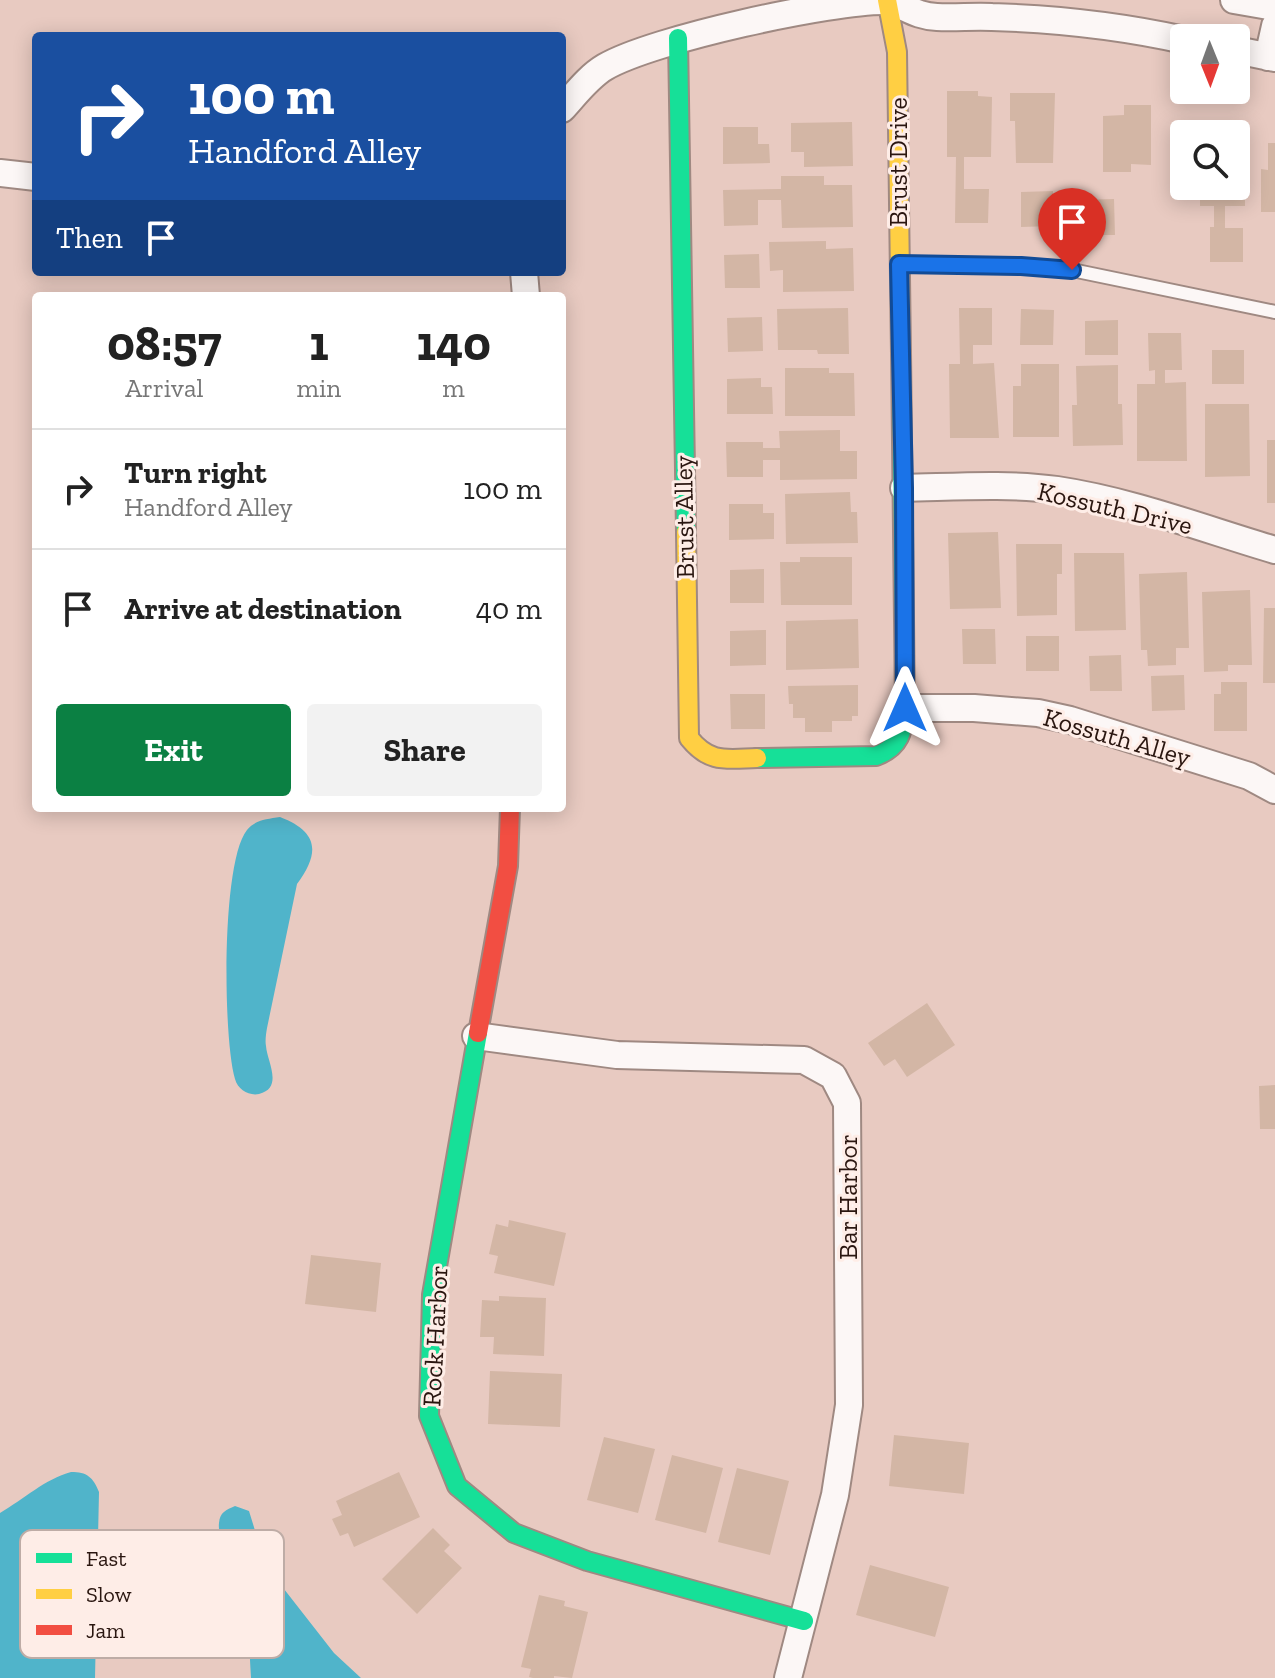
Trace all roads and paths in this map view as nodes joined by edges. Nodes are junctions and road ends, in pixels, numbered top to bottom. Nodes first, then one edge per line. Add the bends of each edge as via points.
1 (888, 0) edge
2 (1234, 0) edge
3 (1275, 7) edge
4 (1275, 26) edge
5 (1170, 37) edge
6 (678, 38) junction
7 (1250, 53) edge
8 (1271, 58) edge
9 (566, 105) edge
10 (0, 173) edge
11 (32, 177) edge
12 (899, 264) junction
13 (1275, 312) edge
14 (904, 488) junction
15 (1275, 550) edge
16 (905, 708) junction
17 (1275, 790) edge
18 (510, 812) edge
19 (476, 1036) junction
20 (804, 1621) junction
21 (788, 1678) edge

1 - 5 street via 923,16 1060,21
1 - 6 street via 839,0
1 - 12 street, Brust Drive via 897,52
2 - 3 street
4 - 8 street
6 - 9 street via 606,67
6 - 16 street, Brust Alley via 689,738 701,753 723,759 876,756 898,743
7 - 8 street
10 - 11 street
12 - 13 lane via 1072,270
12 - 14 street, Brust Drive
14 - 15 street, Kossuth Drive via 1056,490
14 - 16 street, Brust Drive
16 - 17 street, Kossuth Alley via 974,708 1070,720
18 - 19 street, Rock Harbor via 508,866
19 - 20 street, Rock Harbor via 432,1295 429,1416 457,1486 514,1533 587,1561
19 - 20 street, Bar Harbor via 617,1055 804,1060 833,1076 847,1103 849,1405 835,1495
20 - 21 street, Bar Harbor

